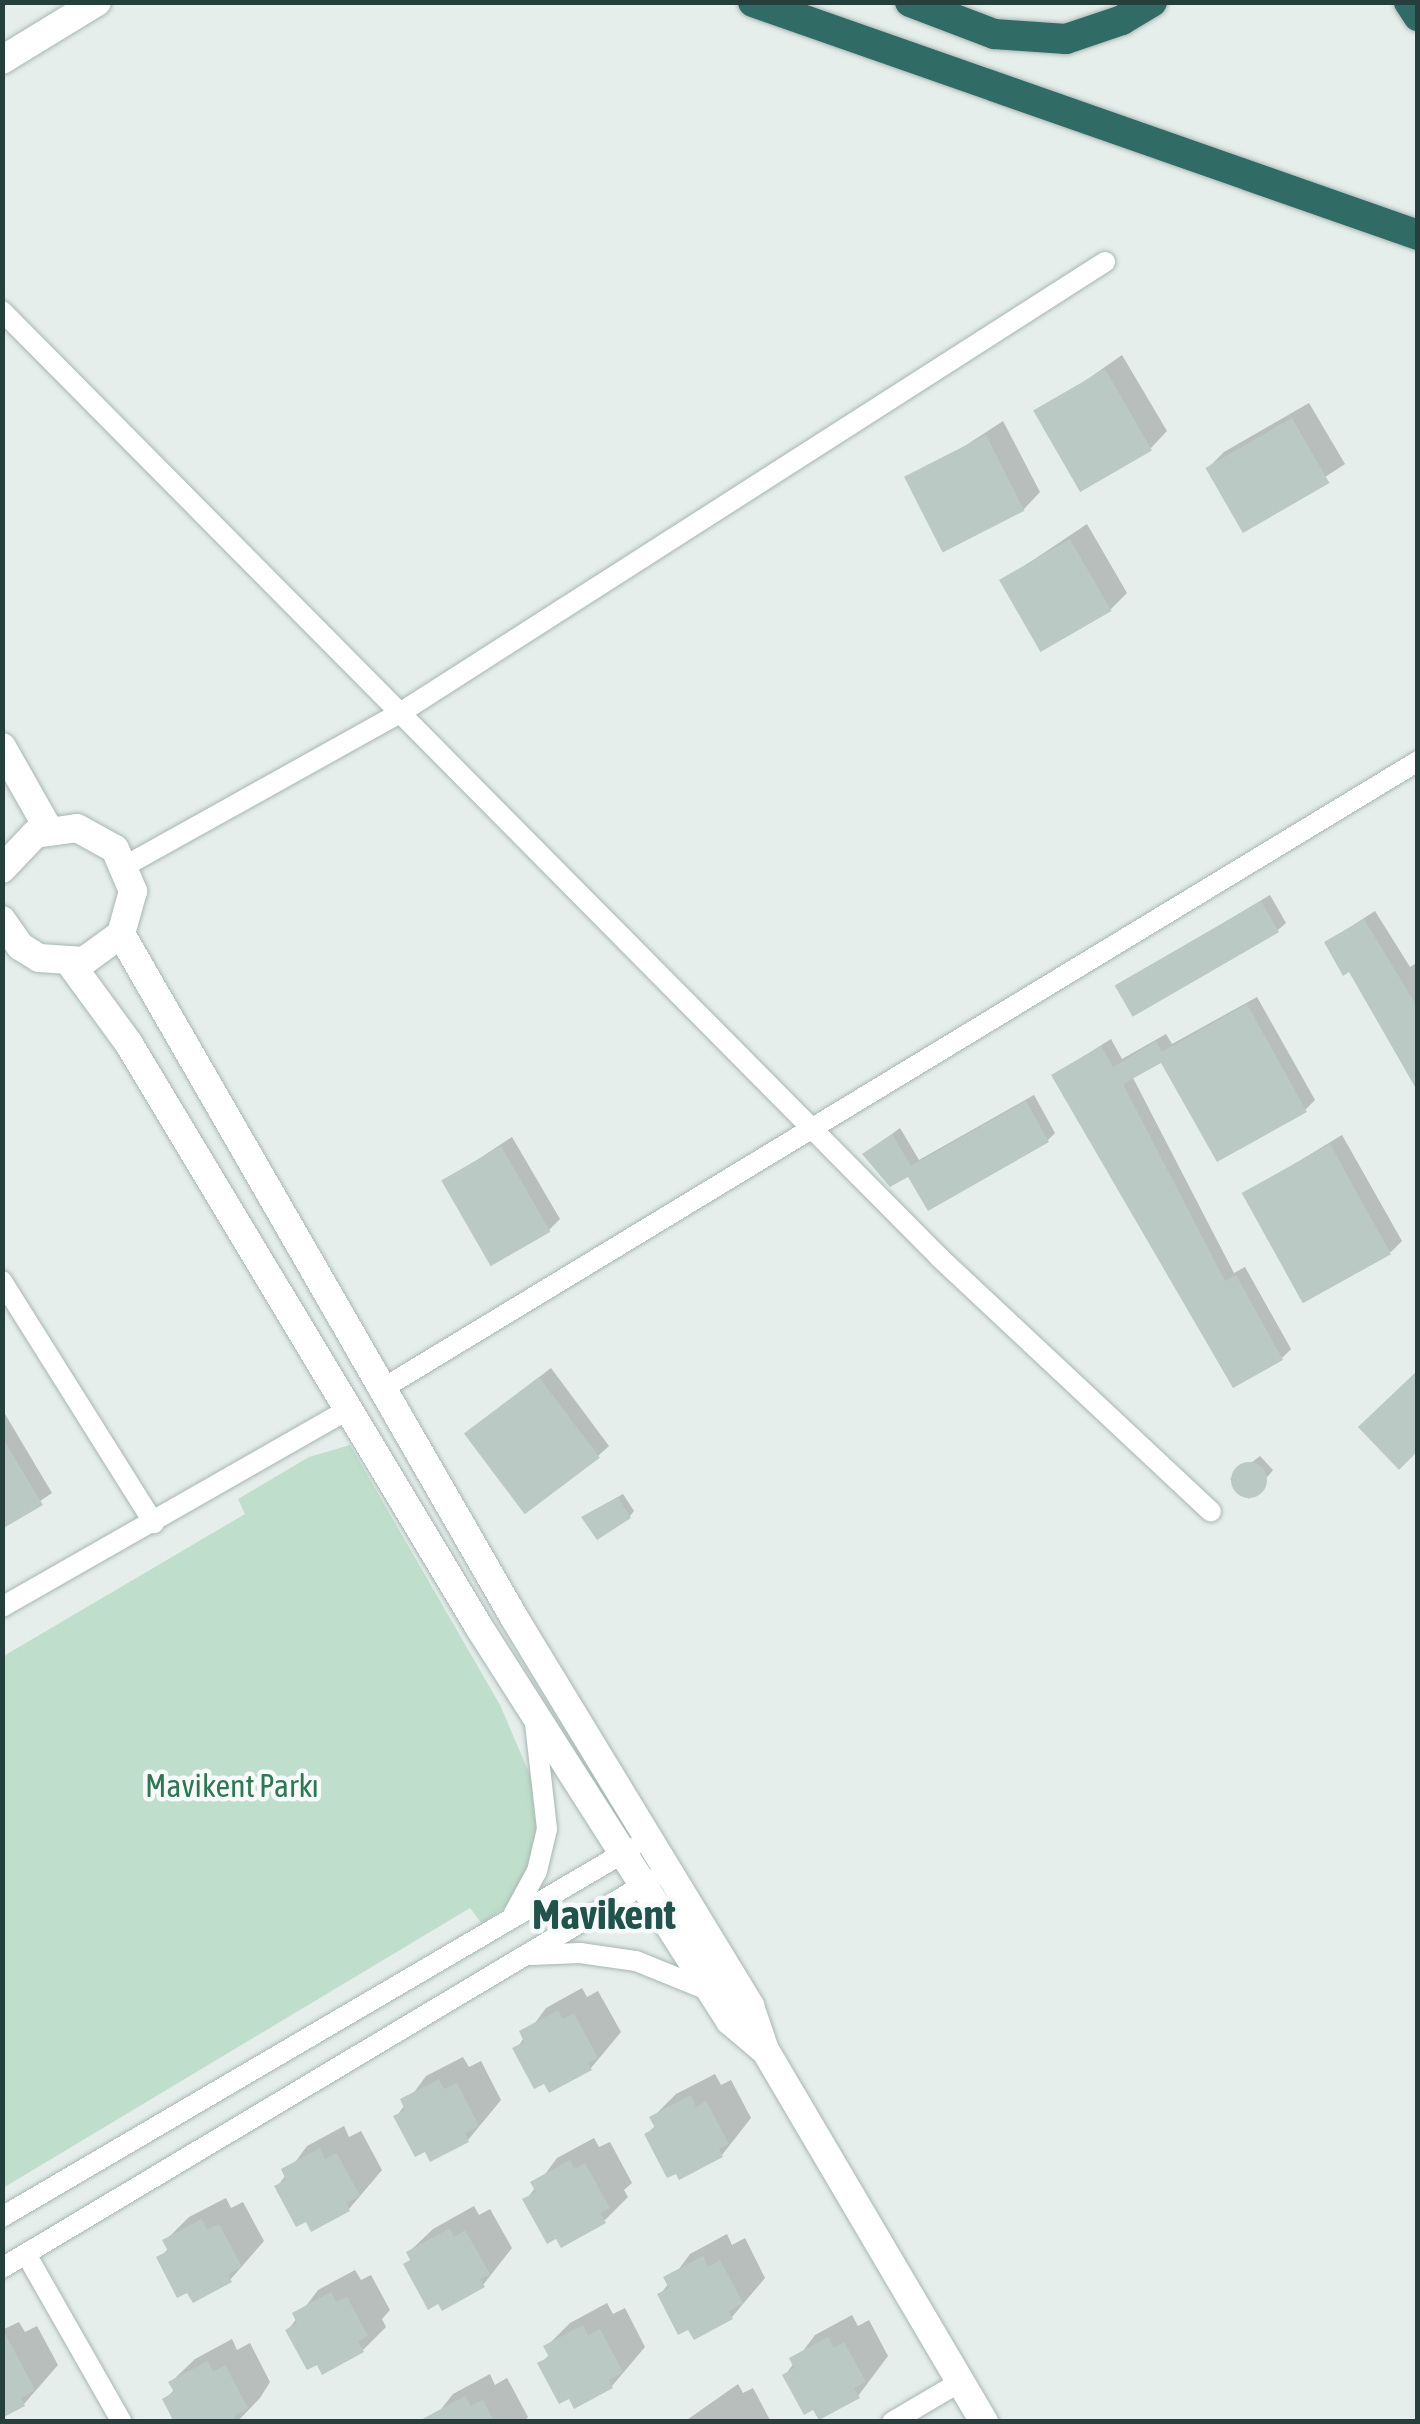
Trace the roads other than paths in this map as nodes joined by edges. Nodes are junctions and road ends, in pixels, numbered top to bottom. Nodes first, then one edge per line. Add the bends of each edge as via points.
1 (97, 2) edge
2 (753, 2) edge
3 (910, 2) edge
4 (1152, 2) edge
5 (1410, 2) edge
6 (1418, 16) edge
7 (2, 60) edge
8 (1418, 235) edge
9 (1106, 262) dead end
10 (2, 311) edge
11 (400, 713) junction
12 (2, 747) edge
13 (1418, 761) edge
14 (48, 830) junction
15 (5, 855) edge
16 (125, 866) junction
17 (6, 933) edge
18 (121, 934) junction
19 (70, 963) junction
20 (812, 1128) junction
21 (2, 1281) edge
22 (382, 1390) junction
23 (348, 1410) junction
24 (1211, 1512) dead end
25 (154, 1522) junction
26 (2, 1607) edge
27 (532, 1711) junction
28 (635, 1846) junction
29 (655, 1878) junction
30 (510, 1920) junction
31 (524, 1956) junction
32 (711, 1992) junction
33 (764, 2050) junction
34 (2, 2217) edge
35 (26, 2254) junction
36 (2, 2268) edge
37 (960, 2382) junction
38 (122, 2422) edge
39 (892, 2422) edge
40 (984, 2422) edge

1 - 7 main road
2 - 8 highway
3 - 4 highway via 994,34 1066,39
5 - 6 highway
9 - 11 street
10 - 11 street
11 - 16 street
11 - 20 street
12 - 14 main road
13 - 20 street
14 - 15 main road
14 - 16 main road via 98,836
16 - 18 main road via 133,891
17 - 19 main road via 39,958
18 - 19 main road via 105,951
18 - 22 main road
19 - 23 main road via 129,1044
20 - 22 street
20 - 24 street
21 - 25 street
22 - 28 main road
23 - 25 street
23 - 27 main road
25 - 26 street
27 - 28 main road
27 - 30 street via 547,1829 537,1870
28 - 29 main road
28 - 30 street
29 - 31 street
29 - 32 main road
29 - 33 main road via 750,2006
30 - 34 street
31 - 32 street via 608,1956 662,1969
31 - 35 street
32 - 33 main road via 730,2021
33 - 37 main road
35 - 36 street
35 - 38 street
37 - 39 street
37 - 40 main road

